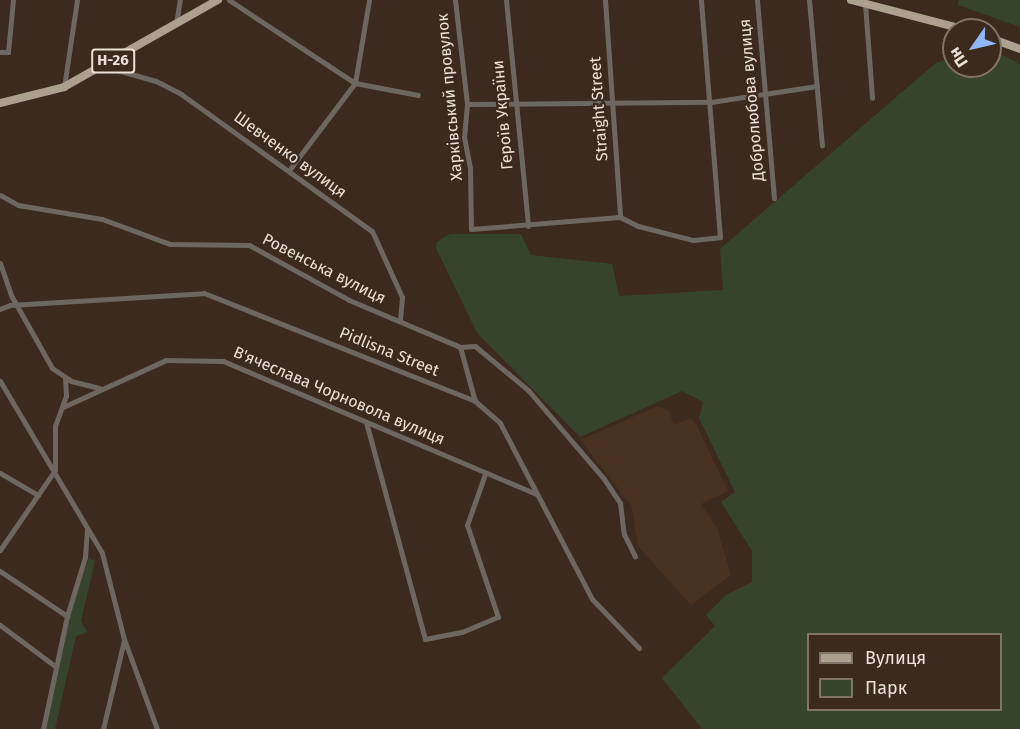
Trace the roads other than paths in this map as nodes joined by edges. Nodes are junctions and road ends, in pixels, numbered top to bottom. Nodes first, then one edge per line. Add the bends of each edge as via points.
1 (13, 0) edge
2 (77, 0) edge
3 (180, 0) edge
4 (218, 0) edge
5 (229, 0) edge
6 (369, 0) edge
7 (455, 0) edge
8 (507, 0) edge
9 (605, 0) edge
10 (701, 0) edge
11 (757, 0) edge
12 (809, 0) edge
13 (851, 0) edge
14 (865, 3) junction
15 (942, 23) edge
16 (176, 24) junction
17 (1002, 42) edge
18 (1020, 49) edge
19 (0, 52) edge
20 (103, 66) junction
21 (355, 83) junction
22 (817, 86) junction
23 (64, 87) junction
24 (765, 93) junction
25 (418, 95) dead end
26 (872, 98) dead end
27 (612, 101) junction
28 (516, 102) junction
29 (711, 102) junction
30 (0, 103) edge
31 (466, 104) junction
32 (822, 145) dead end
33 (290, 170) junction
34 (0, 195) edge
35 (774, 198) dead end
36 (620, 217) junction
37 (528, 226) junction
38 (0, 263) edge
39 (19, 304) junction
40 (0, 309) edge
41 (400, 321) junction
42 (460, 346) junction
43 (64, 378) junction
44 (0, 381) edge
45 (100, 388) junction
46 (475, 401) junction
47 (63, 408) junction
48 (366, 422) junction
49 (55, 470) junction
50 (0, 473) edge
51 (485, 474) junction
52 (537, 494) junction
53 (38, 495) junction
54 (87, 526) junction
55 (0, 550) edge
56 (635, 557) dead end
57 (0, 571) edge
58 (67, 616) junction
59 (0, 625) edge
60 (124, 639) junction
61 (639, 648) dead end
62 (55, 666) junction
63 (43, 729) edge
64 (103, 729) edge
65 (157, 729) edge

1 - 19 street via 8,52
2 - 23 street
3 - 16 street
4 - 16 main road, Н-26
5 - 21 street
6 - 21 street
7 - 31 street, Харківський провулок
8 - 28 street, Героїв України
9 - 27 street, Straight Street
10 - 29 street
11 - 24 street, Добролюбова вулиця
12 - 22 street
13 - 14 main road
14 - 15 main road
14 - 26 street
16 - 20 main road, Н-26
17 - 18 main road
20 - 23 main road, Н-26
20 - 33 street, Шевченко вулиця via 156,81 181,94
21 - 25 street
21 - 33 street
22 - 24 street
22 - 32 street
23 - 30 main road, Н-26
24 - 29 street
24 - 35 street, Добролюбова вулиця
27 - 28 street
27 - 29 street
27 - 36 street, Straight Street
28 - 31 street
28 - 37 street, Героїв України
29 - 36 street via 720,237 693,240 638,226
31 - 37 street, Харківський провулок via 464,138 470,167 471,229
33 - 41 street, Шевченко вулиця via 372,231 402,297
34 - 41 street, Ровенська вулиця via 18,205 102,219 170,244 249,245 350,300
36 - 37 street
38 - 39 street via 12,297
39 - 40 street, Pidlisna Street
39 - 43 street via 48,361
39 - 46 street, Pidlisna Street via 204,293
41 - 42 street, Ровенська вулиця
42 - 46 street
42 - 56 street, Ровенська вулиця via 475,346 505,367 604,478 620,503 624,534
43 - 45 street
43 - 47 street via 68,387
44 - 49 street
45 - 47 street, В'ячеслава Чорновола вулиця
45 - 48 street, В'ячеслава Чорновола вулиця via 179,357 223,361
46 - 52 street, Pidlisna Street via 500,423
47 - 49 street via 55,426
48 - 51 street, В'ячеслава Чорновола вулиця
48 - 51 street via 424,639 462,632 498,617 467,525
49 - 53 street
49 - 54 street
50 - 53 street
51 - 52 street, В'ячеслава Чорновола вулиця
52 - 61 street, Pidlisna Street via 592,599
53 - 55 street
54 - 58 street via 85,557
54 - 60 street via 102,553
57 - 58 street
58 - 62 street
59 - 62 street
60 - 64 street
60 - 65 street
62 - 63 street

